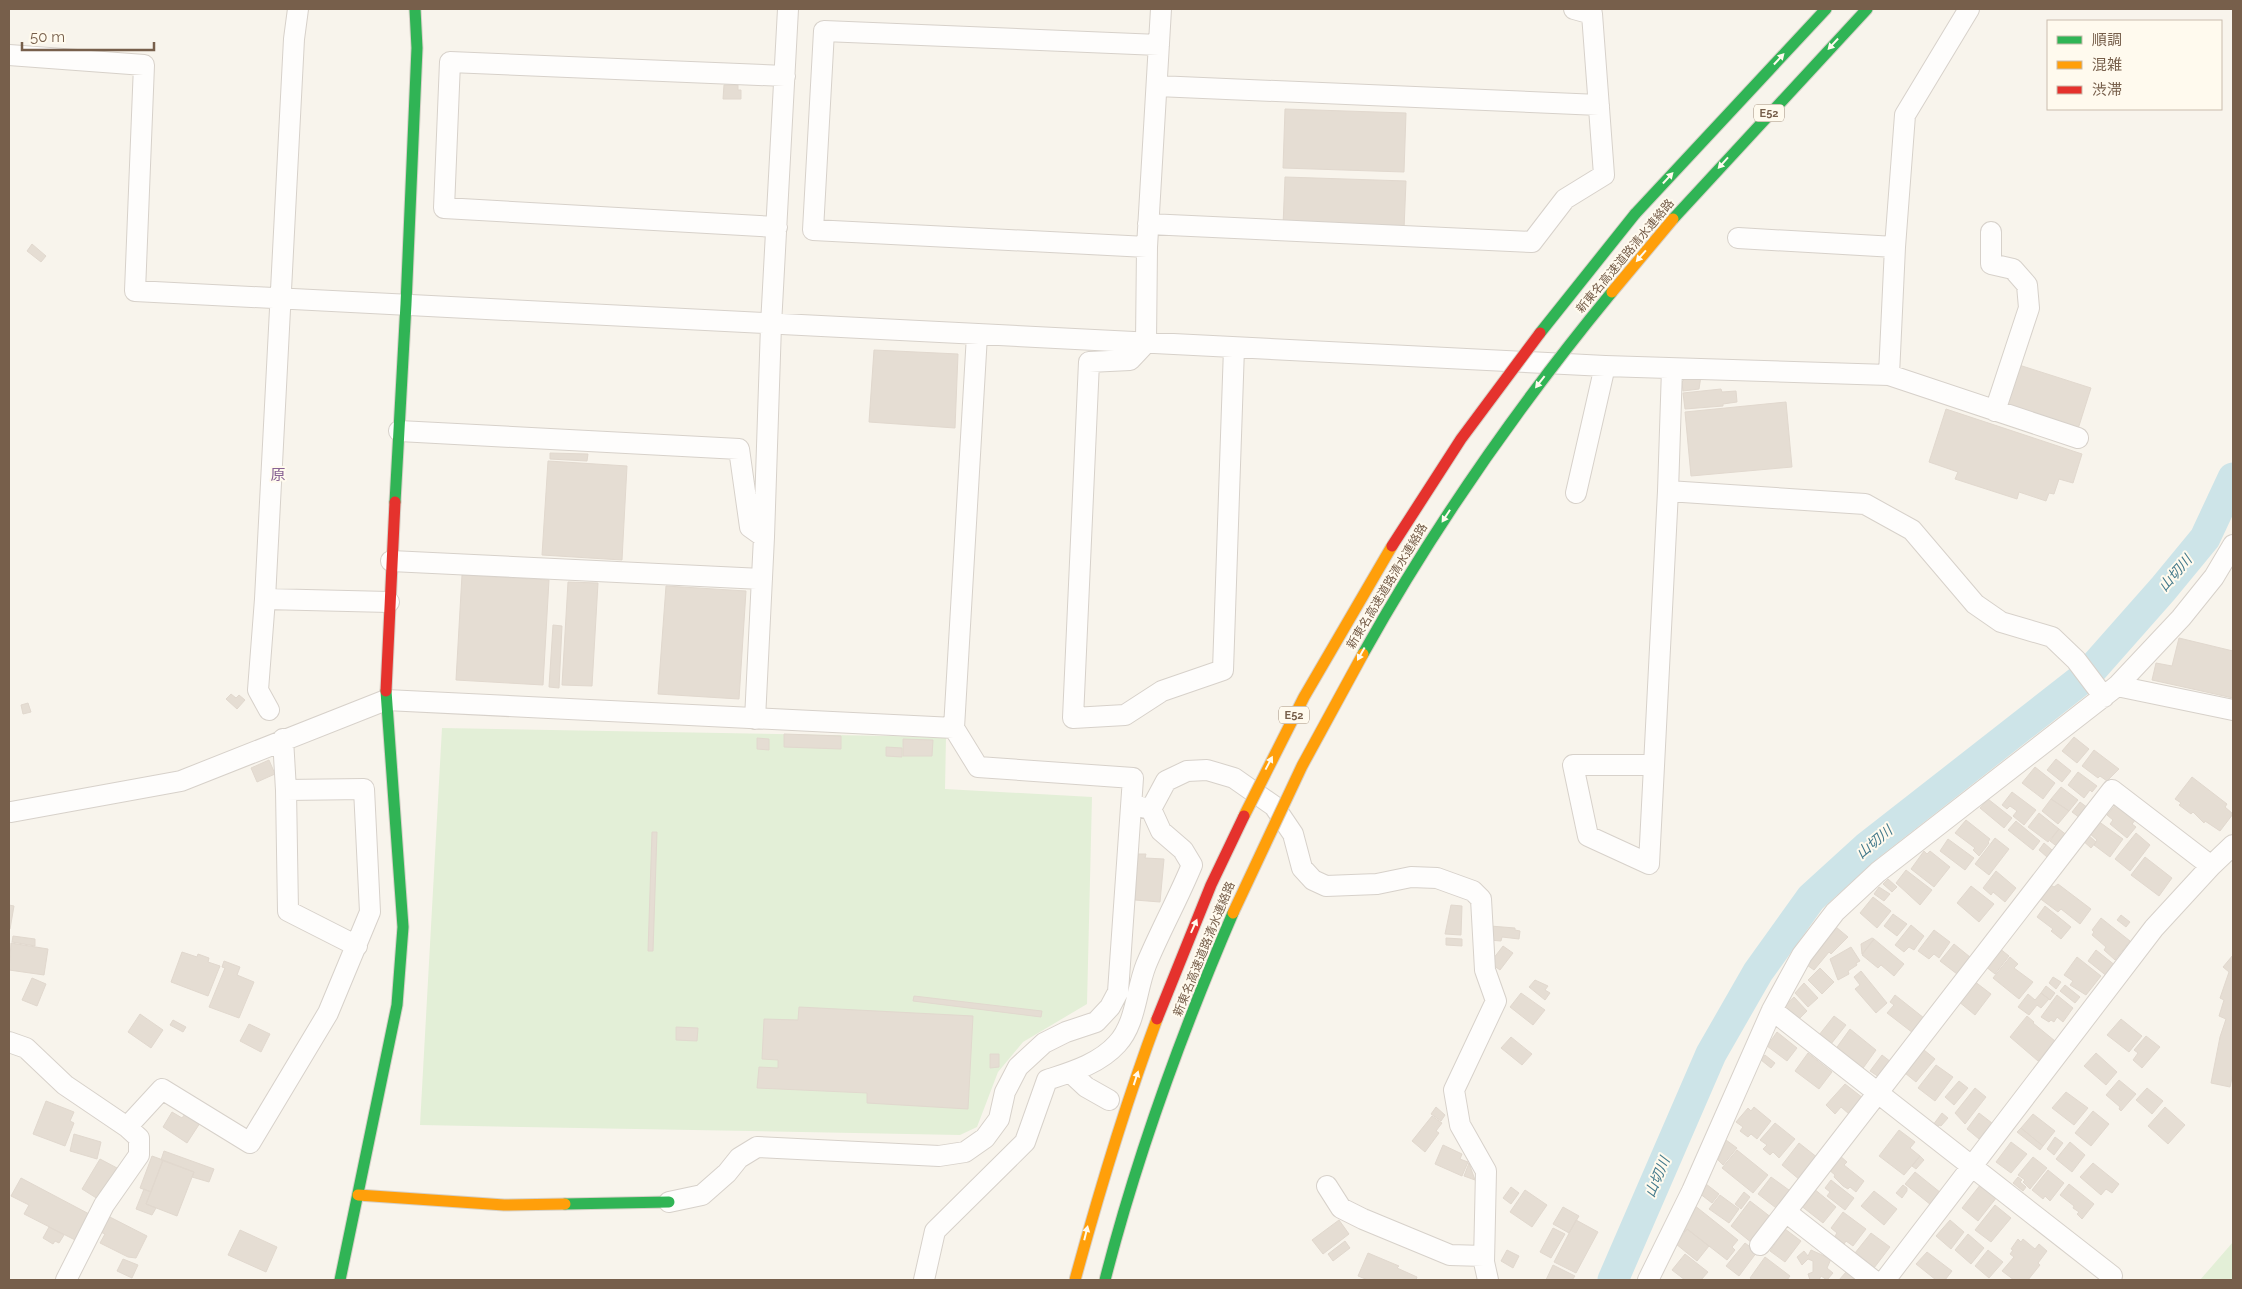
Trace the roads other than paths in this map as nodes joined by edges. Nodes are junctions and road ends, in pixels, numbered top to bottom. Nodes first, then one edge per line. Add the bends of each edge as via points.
1 (298, 9) edge
2 (415, 9) edge
3 (788, 9) edge
4 (1161, 9) edge
5 (1574, 9) edge
6 (1826, 9) edge
7 (1867, 9) edge
8 (1969, 9) edge
9 (1159, 44) junction
10 (9, 55) edge
11 (785, 76) junction
12 (1157, 86) junction
13 (1599, 105) junction
14 (1148, 224) junction
15 (777, 227) junction
16 (1991, 232) dead end
17 (1738, 238) dead end
18 (1147, 247) junction
19 (1895, 247) junction
20 (280, 298) junction
21 (406, 304) junction
22 (771, 325) junction
23 (977, 335) junction
24 (1146, 343) junction
25 (1234, 348) junction
26 (1604, 366) junction
27 (1672, 369) junction
28 (1890, 375) junction
29 (1995, 411) junction
30 (399, 431) junction
31 (2078, 438) dead end
32 (1668, 491) junction
33 (1576, 493) dead end
34 (764, 537) junction
35 (2233, 545) edge
36 (391, 561) junction
37 (762, 579) junction
38 (266, 599) junction
39 (389, 602) junction
40 (2106, 689) junction
41 (386, 700) junction
42 (269, 710) dead end
43 (2233, 710) edge
44 (755, 719) junction
45 (954, 728) junction
46 (282, 739) junction
47 (1654, 765) junction
48 (286, 790) junction
49 (1142, 807) junction
50 (10, 812) edge
51 (2233, 844) edge
52 (2211, 866) junction
53 (357, 946) junction
54 (1772, 1010) junction
55 (9, 1042) edge
56 (1071, 1073) junction
57 (1878, 1093) junction
58 (1109, 1100) dead end
59 (127, 1127) junction
60 (1972, 1167) junction
61 (1327, 1186) dead end
62 (358, 1195) junction
63 (669, 1202) joint
64 (1786, 1212) junction
65 (1760, 1245) dead end
66 (1484, 1256) junction
67 (2112, 1276) dead end
68 (66, 1280) edge
69 (340, 1280) edge
70 (924, 1280) edge
71 (1075, 1280) edge
72 (1105, 1280) edge
73 (1488, 1280) edge
74 (1648, 1280) edge
75 (1873, 1280) edge
76 (1885, 1280) edge

1 - 20 street
2 - 21 main road via 417,48
3 - 11 street
4 - 9 street
5 - 13 street via 1592,14
71 -> 6 main road, 新東名高速道路清水連絡路 / E52, bridge via 1089,1220 1140,1064 1192,929 1275,752 1336,637 1410,516 1542,328 1635,214
7 -> 72 main road, 新東名高速道路清水連絡路 / E52, bridge via 1673,219 1532,391 1435,533 1362,652 1288,790 1219,942 1138,1165
8 - 19 street via 1905,115
9 - 12 street
9 - 18 street via 824,31 823,41 814,230
10 - 20 street via 144,64 135,291
11 - 15 street
11 - 15 street via 450,62 444,208
12 - 13 street
12 - 14 street
13 - 14 street via 1604,175 1565,199 1532,242
14 - 18 street
15 - 22 street
16 - 29 street via 1991,264 2013,269 2022,279 2027,285 2029,308
17 - 19 street
18 - 24 street
19 - 28 street
20 - 21 street
20 - 38 street
21 - 22 street
21 - 30 main road
22 - 23 street
22 - 34 street
23 - 24 street
23 - 45 street
24 - 25 street
24 - 25 street via 1130,360 1089,362 1073,718 1125,716 1162,691 1223,670
25 - 26 street
26 - 27 street
26 - 33 street
27 - 28 street
27 - 32 street
28 - 29 street
29 - 31 street
30 - 34 street via 739,449 750,528
30 - 36 main road
32 - 40 street via 1865,504 1912,530 1975,604 2001,622 2052,637
32 - 47 street
34 - 37 street
35 - 40 street via 2214,576 2181,618
36 - 37 street
36 - 39 main road
37 - 44 street
38 - 39 street
38 - 42 street via 258,690
39 - 41 main road
40 - 43 street
40 - 54 street via 1878,872 1835,912 1802,955
41 - 44 street
41 - 46 street
41 - 62 main road via 403,927 396,1005
44 - 45 street
45 - 49 street via 978,767 1133,778
46 - 48 street
46 - 50 street via 181,781
47 - 47 street via 1653,775 1648,864 1588,836 1573,765
48 - 53 street via 288,911
48 - 53 street via 364,789 370,912
49 - 56 street via 1161,831 1183,850 1192,865 1146,966 1130,1022 1118,1044 1094,1062
49 - 63 street via 1118,992 1096,1022 1044,1043 1018,1067 1005,1092 999,1119 985,1138 965,1152 939,1156 757,1147 739,1158 702,1194
49 - 66 street via 1166,781 1187,770 1207,770 1234,778 1274,806 1293,834 1302,868 1326,886 1377,884 1411,877 1437,878 1474,892 1481,899 1485,970 1496,1001 1454,1090 1460,1125 1486,1171
51 - 52 street
52 - 57 street via 2112,790
52 - 60 street via 2154,928
53 - 59 street via 328,1013 250,1143 162,1089
54 - 57 street
54 - 74 street via 1692,1191
55 - 59 street via 26,1048 65,1085
56 - 58 street via 1086,1087
56 - 70 street via 1047,1080 1026,1142 935,1231
57 - 60 street
57 - 64 street
59 - 68 street via 140,1138 139,1155 104,1205
60 - 67 street
60 - 76 street
61 - 66 street via 1340,1208 1363,1219 1450,1255
62 - 63 main road via 504,1205
62 - 69 main road
64 - 65 street
64 - 75 street
66 - 73 street

